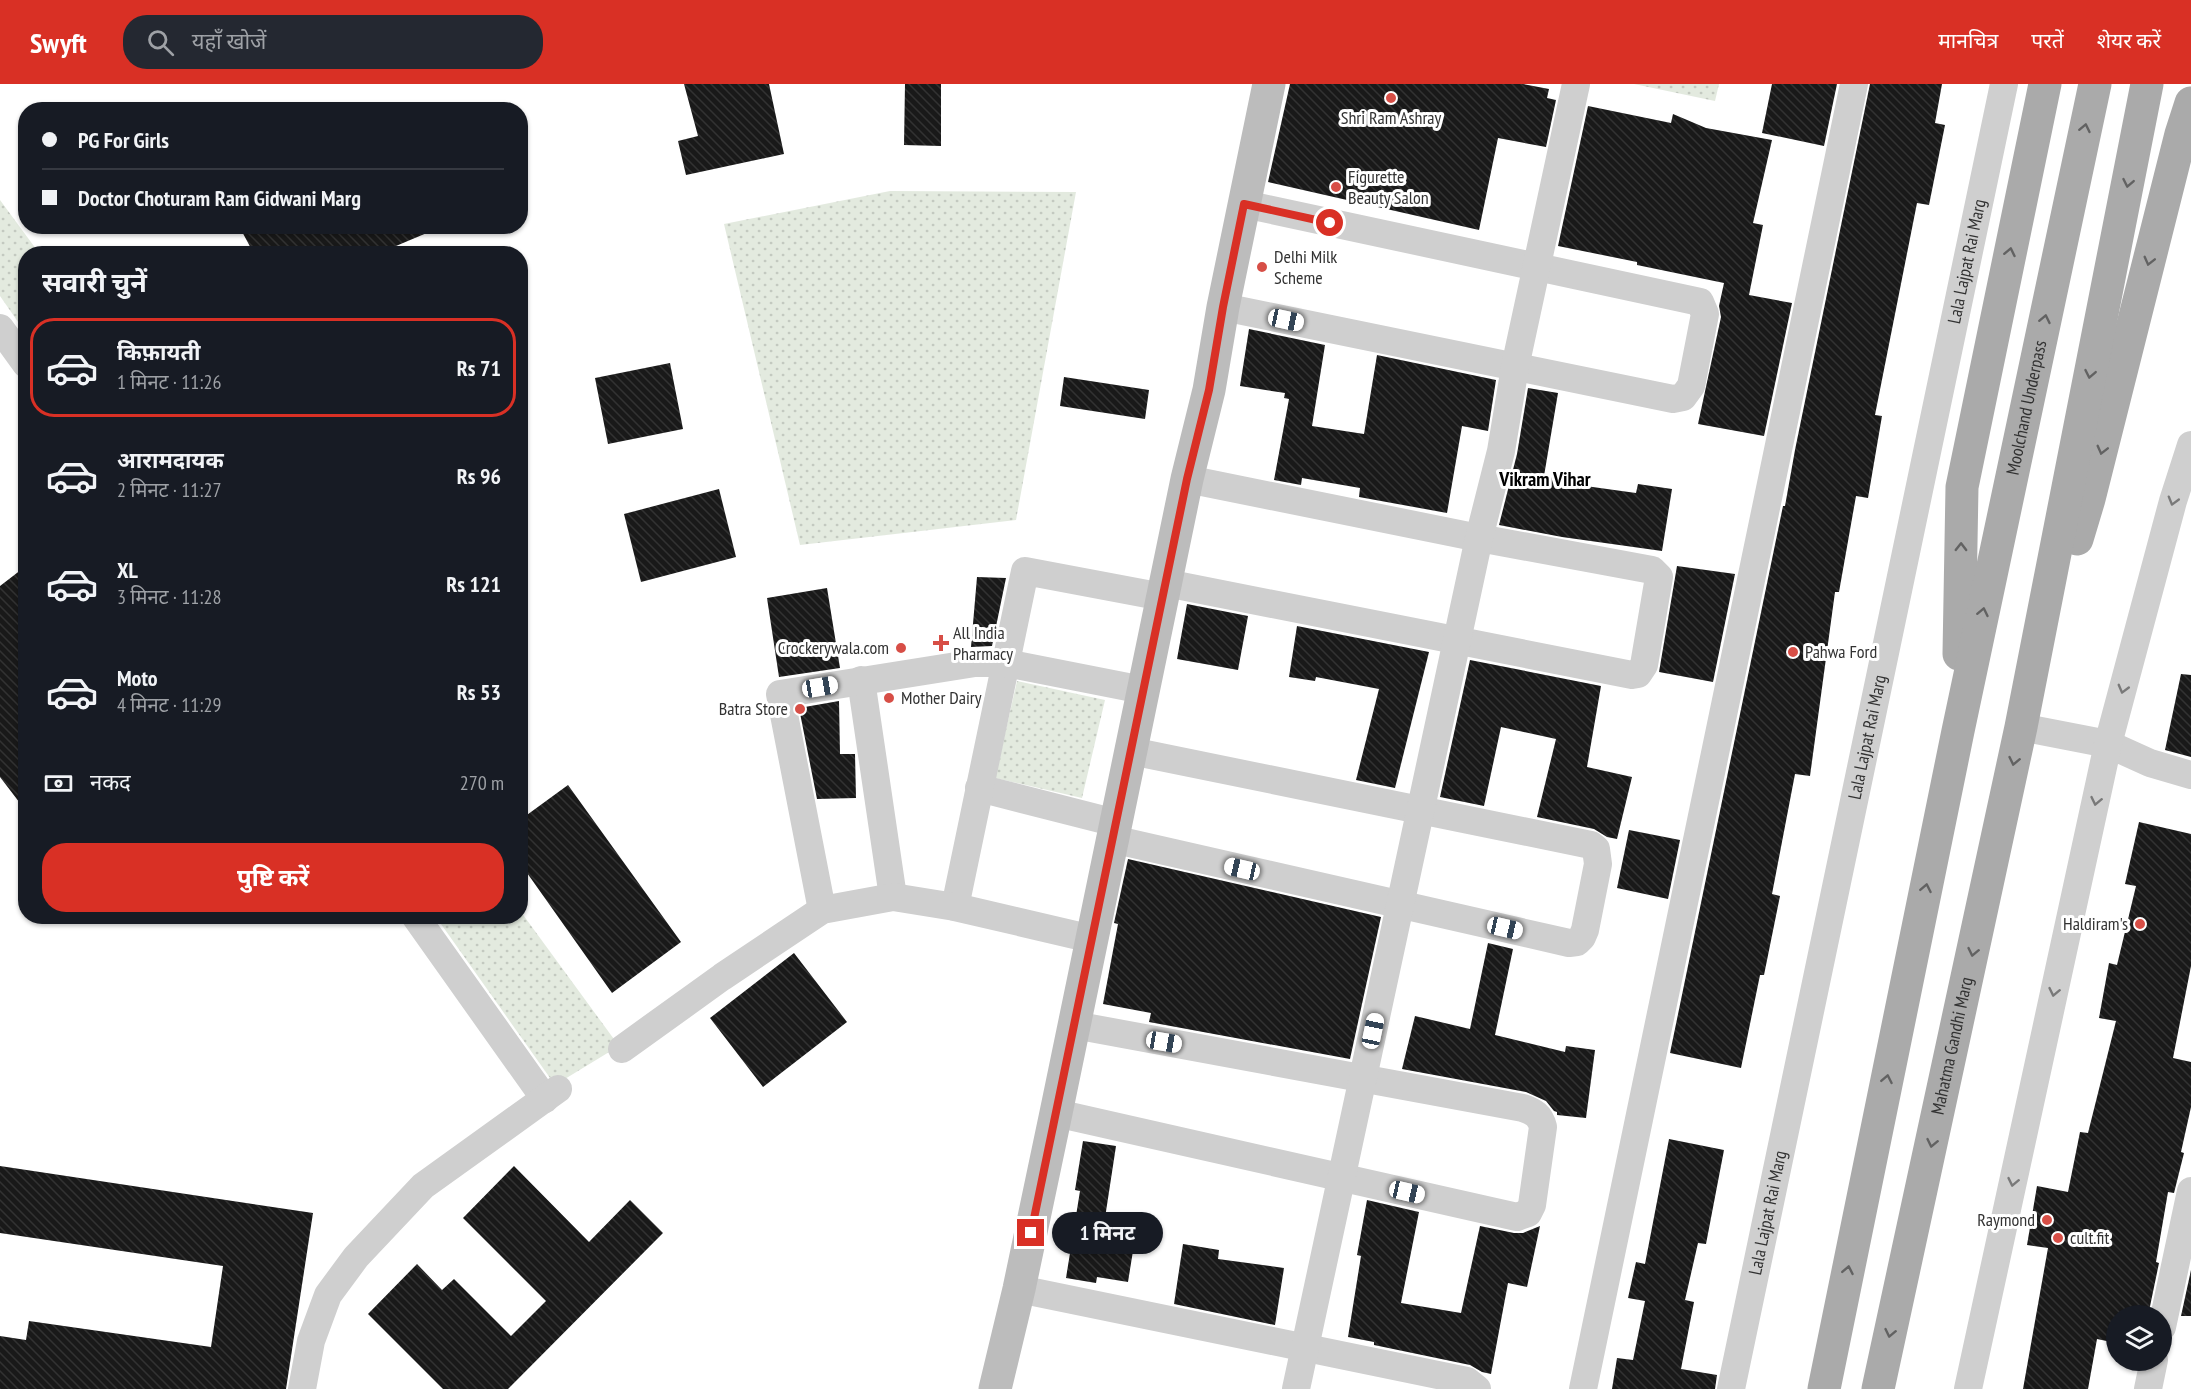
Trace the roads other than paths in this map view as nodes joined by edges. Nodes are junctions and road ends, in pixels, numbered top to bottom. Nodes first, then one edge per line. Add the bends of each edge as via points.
1 (1269, 84) edge
2 (1576, 84) edge
3 (1854, 84) edge
4 (2004, 84) edge
5 (2045, 84) edge
6 (2095, 84) edge
7 (2147, 84) edge
8 (2188, 124) edge
9 (1244, 204) junction
10 (1538, 267) junction
11 (1223, 307) junction
12 (0, 328) edge
13 (18, 353) edge
14 (1515, 368) junction
15 (2191, 445) edge
16 (1187, 479) junction
17 (1479, 538) junction
18 (1164, 590) junction
19 (1457, 640) junction
20 (1006, 663) junction
21 (861, 680) junction
22 (1143, 690) junction
23 (2023, 716) junction
24 (1958, 731) junction
25 (2108, 744) junction
26 (1131, 751) junction
27 (2191, 775) edge
28 (980, 788) junction
29 (1420, 810) junction
30 (1114, 831) junction
31 (893, 897) junction
32 (1400, 904) junction
33 (955, 907) junction
34 (822, 910) junction
35 (422, 924) edge
36 (1092, 939) junction
37 (1074, 1025) junction
38 (622, 1048) dead end
39 (1362, 1078) junction
40 (1056, 1113) junction
41 (1342, 1177) junction
42 (2191, 1191) edge
43 (1019, 1289) junction
44 (2167, 1305) edge
45 (1305, 1348) junction
46 (2152, 1371) edge
47 (302, 1389) edge
48 (995, 1389) edge
49 (1296, 1389) edge
50 (1478, 1389) edge
51 (1583, 1389) edge
52 (1731, 1389) edge
53 (1824, 1389) edge
54 (1878, 1389) edge
55 (1968, 1389) edge
56 (2148, 1389) edge

1 - 9 street
2 - 10 street
3 - 51 street
4 - 52 street, Lala Lajpat Rai Marg
24 -> 5 main road via 1962,487
24 -> 6 main road, Moolchand Underpass
7 -> 23 main road
8 -> 23 main road via 2090,499
9 - 10 street
9 - 11 street
10 - 14 street
10 - 14 street via 1700,302 1705,314 1691,386 1683,397 1673,399
11 - 14 street
11 - 16 street via 1209,390
12 - 13 street
14 - 17 street
15 -> 25 street
16 - 17 street
16 - 18 street
17 - 19 street
17 - 19 street via 1656,573 1659,577 1644,665 1638,674 1632,675
18 - 19 street
18 - 20 street via 1025,571
18 - 22 street
19 - 29 street
20 - 21 street via 975,663
20 - 22 street
20 - 28 street
21 - 31 street
21 - 34 street via 780,694
22 - 26 street
23 - 25 street
23 -> 54 main road, Mahatma Gandhi Marg
53 -> 24 main road
25 - 27 street via 2150,763
25 -> 55 street
26 - 29 street
26 - 30 street
28 - 30 street
28 - 33 street
29 - 32 street
29 - 32 street via 1591,845 1596,849 1598,864 1585,930 1577,942 1569,943
30 - 32 street
30 - 36 street
31 - 33 street
31 - 34 street
32 - 39 street
33 - 36 street
34 - 38 street
35 - 47 street via 551,1094 423,1186 356,1257 328,1295 311,1341
36 - 37 street
37 - 39 street
37 - 40 street
39 - 41 street
39 - 41 street via 1533,1112 1541,1118 1543,1127 1532,1205 1528,1213 1517,1217
40 - 41 street
40 - 43 street
41 - 45 street
42 - 44 street
43 - 45 street
43 - 48 street
45 - 49 street
45 - 50 street via 1467,1381
46 - 56 street

